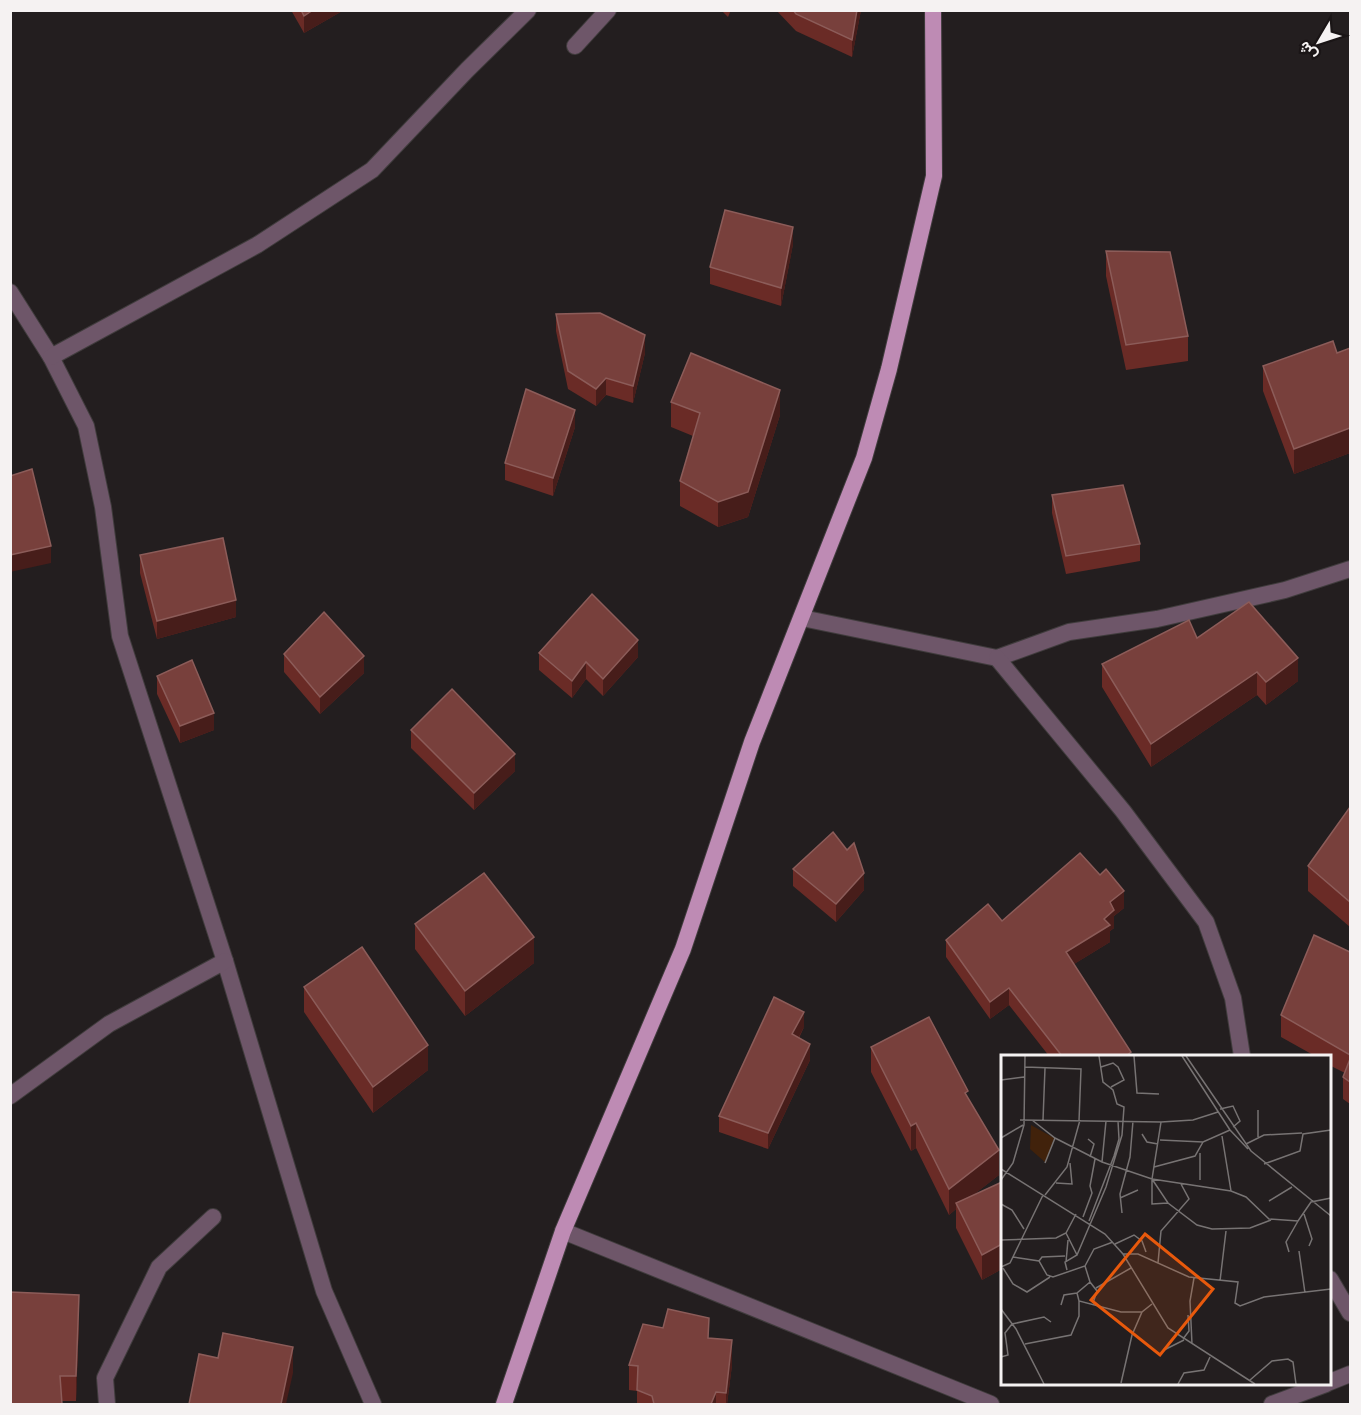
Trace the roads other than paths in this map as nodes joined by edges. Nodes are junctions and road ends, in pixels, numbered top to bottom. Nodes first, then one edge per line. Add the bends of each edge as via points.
1 (528, 10) edge
2 (608, 10) edge
3 (933, 10) edge
4 (575, 46) dead end
5 (10, 292) edge
6 (51, 357) junction
7 (1350, 569) edge
8 (802, 618) junction
9 (997, 658) junction
10 (225, 961) junction
11 (1242, 1055) edge
12 (10, 1096) edge
13 (213, 1217) dead end
14 (563, 1231) junction
15 (1331, 1282) edge
16 (1350, 1313) edge
17 (1350, 1374) edge
18 (1331, 1382) edge
19 (1323, 1385) edge
20 (107, 1404) edge
21 (372, 1404) edge
22 (504, 1404) edge
23 (991, 1404) edge
24 (1272, 1404) edge

1 - 6 street via 372,170 257,245
2 - 4 street
3 - 8 main road via 934,176 864,458
5 - 6 street
6 - 10 street via 86,426 103,507 120,636
7 - 9 street via 1285,590 1157,619 1069,632
8 - 9 street
8 - 14 main road via 752,742 683,948
9 - 11 street via 1123,811 1206,922 1233,998
10 - 12 street via 110,1024
10 - 21 street via 324,1291
13 - 20 street via 159,1267 105,1378
14 - 22 main road
14 - 23 street
15 - 16 street
17 - 18 street
19 - 24 street

